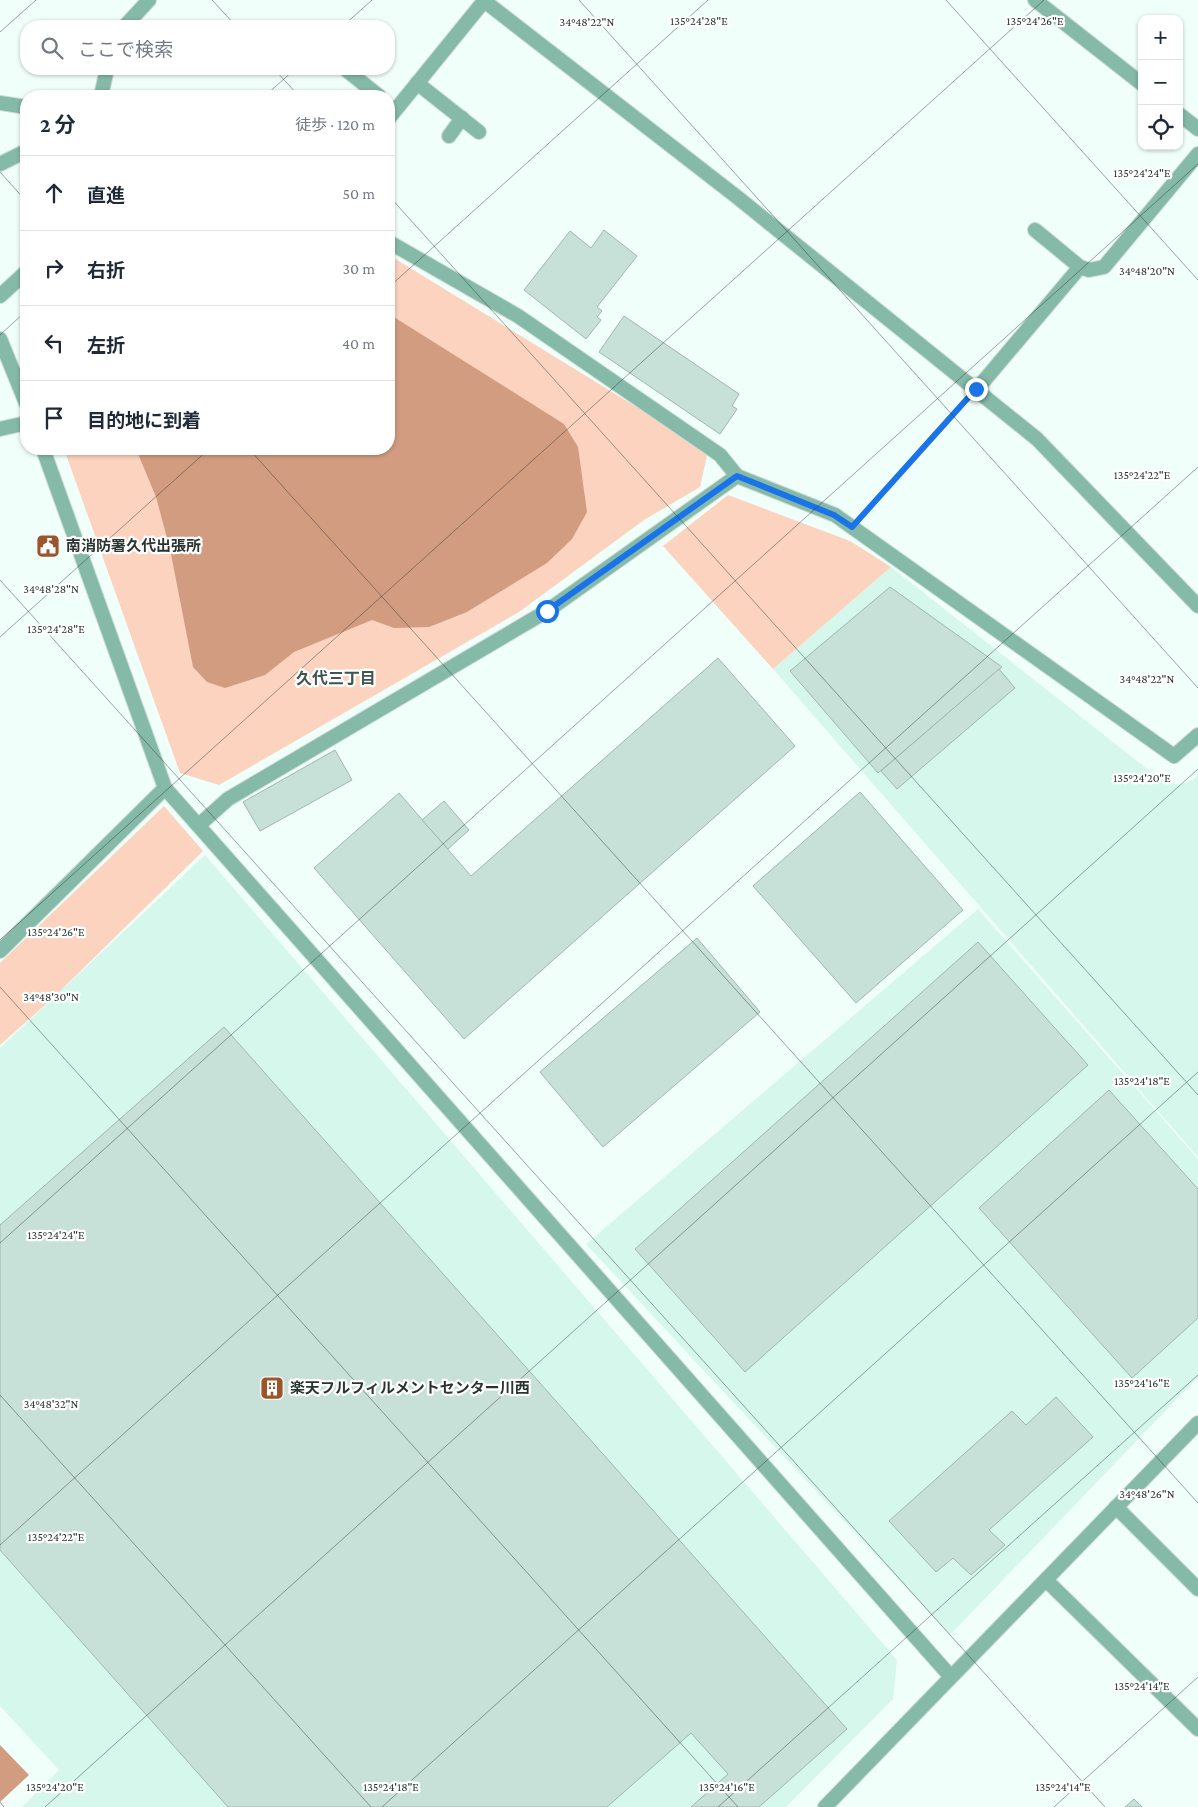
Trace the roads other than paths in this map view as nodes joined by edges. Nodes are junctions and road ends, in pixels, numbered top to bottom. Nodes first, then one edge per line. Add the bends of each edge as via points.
1 (149, 0) edge
2 (483, 0) edge
3 (1036, 0) edge
4 (131, 20) edge
5 (106, 75) edge
6 (356, 75) edge
7 (1138, 81) edge
8 (417, 83) junction
9 (102, 90) edge
10 (372, 90) edge
11 (0, 103) edge
12 (395, 106) edge
13 (20, 107) edge
14 (1183, 117) edge
15 (462, 118) junction
16 (1198, 129) edge
17 (479, 132) dead end
18 (449, 136) dead end
19 (1198, 154) edge
20 (20, 155) edge
21 (0, 164) edge
22 (1035, 230) dead end
23 (395, 245) edge
24 (1080, 267) junction
25 (20, 278) edge
26 (0, 296) edge
27 (0, 339) edge
28 (20, 389) edge
29 (976, 389) junction
30 (20, 424) edge
31 (0, 429) edge
32 (45, 455) edge
33 (737, 476) junction
34 (1198, 606) edge
35 (1198, 735) edge
36 (166, 788) junction
37 (199, 825) junction
38 (0, 951) edge
39 (1198, 1423) edge
40 (1116, 1507) junction
41 (1046, 1580) junction
42 (1198, 1588) edge
43 (952, 1677) junction
44 (1198, 1729) edge
45 (824, 1807) edge

1 - 4 street
2 - 8 street
2 - 29 street via 737,197
3 - 7 street
5 - 9 street
6 - 10 street
8 - 12 street
8 - 15 street
11 - 13 street
14 - 16 street
15 - 17 street
15 - 18 street
19 - 24 street via 1104,267 1089,270
20 - 21 street
22 - 24 street
23 - 33 street via 518,316 720,455
24 - 29 street
25 - 26 street
27 - 28 street
29 - 34 street via 1037,439
30 - 31 street
32 - 36 street
33 - 35 street via 834,515 1174,756
33 - 37 street via 547,611 228,799
36 - 37 street
36 - 38 street
37 - 43 street
39 - 40 street
40 - 41 street
40 - 42 street
41 - 43 street
41 - 44 street
43 - 45 street

